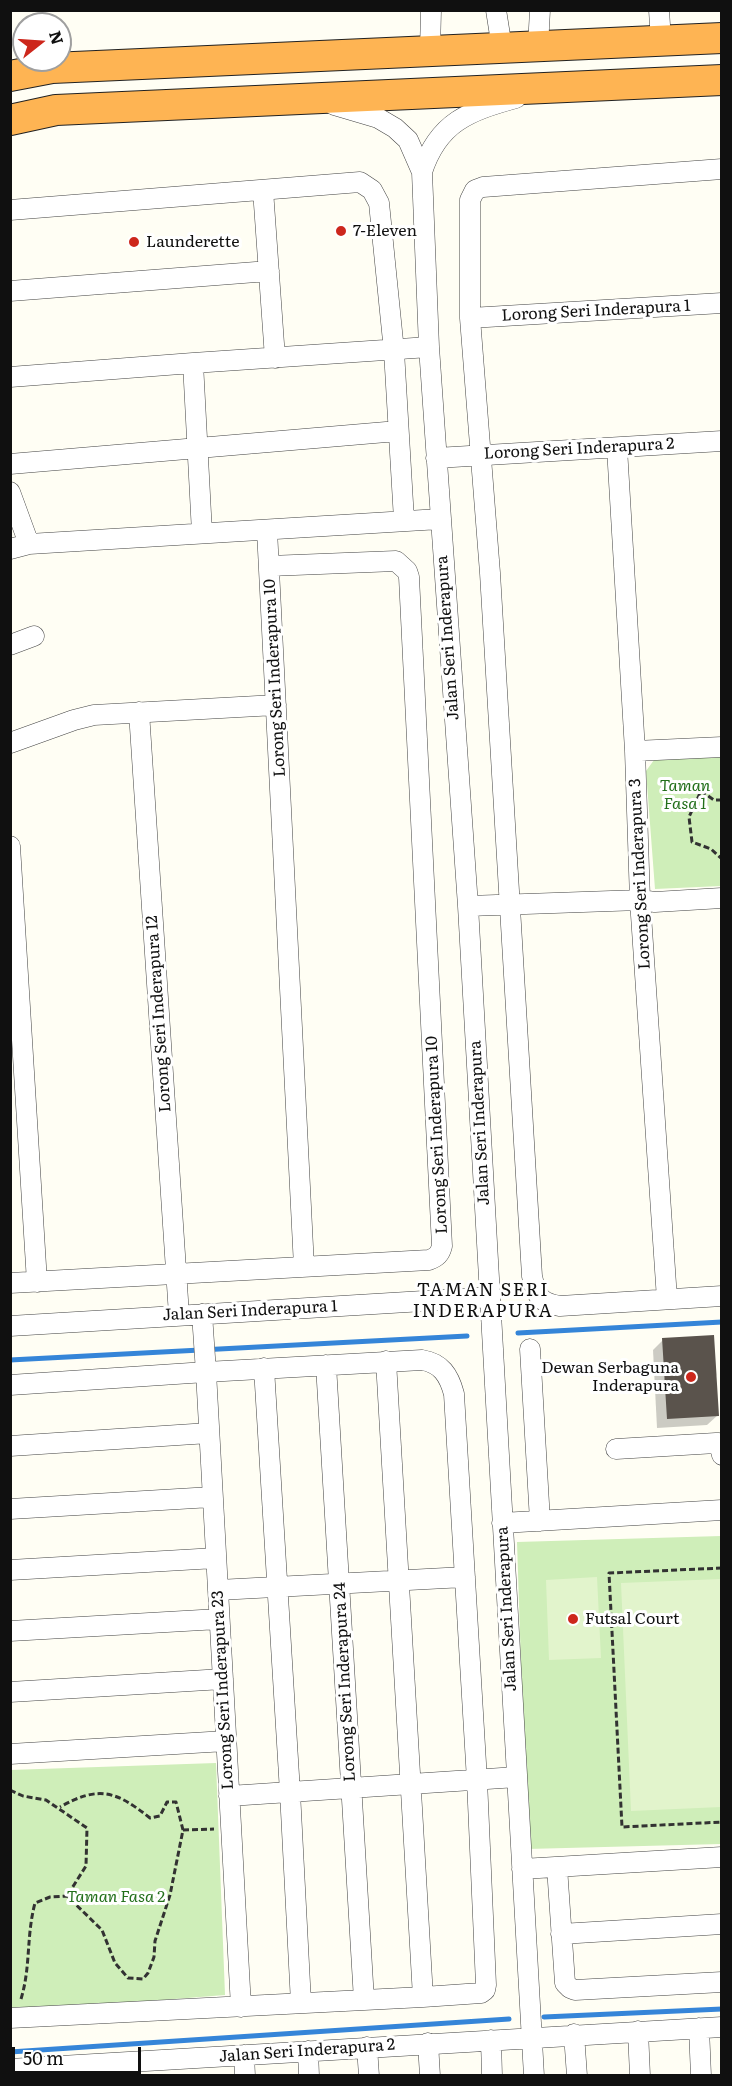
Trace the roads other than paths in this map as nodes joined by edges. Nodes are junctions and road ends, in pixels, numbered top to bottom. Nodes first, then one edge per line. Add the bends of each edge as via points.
1 (430, 10) edge
2 (496, 10) edge
3 (540, 10) edge
4 (659, 10) edge
5 (722, 38) edge
6 (661, 41) junction
7 (538, 46) junction
8 (502, 48) junction
9 (430, 51) junction
10 (10, 76) edge
11 (722, 80) edge
12 (552, 88) junction
13 (303, 99) junction
14 (10, 120) edge
15 (722, 169) edge
16 (422, 172) junction
17 (263, 190) junction
18 (10, 210) edge
19 (269, 270) junction
20 (10, 291) edge
21 (722, 303) edge
22 (470, 318) junction
23 (429, 347) junction
24 (394, 351) junction
25 (274, 358) junction
26 (193, 363) junction
27 (10, 377) edge
28 (398, 431) junction
29 (722, 441) edge
30 (198, 448) junction
31 (617, 448) junction
32 (481, 454) junction
33 (436, 458) junction
34 (10, 464) edge
35 (10, 492) edge
36 (440, 519) junction
37 (404, 520) junction
38 (267, 530) junction
39 (202, 533) junction
40 (20, 546) edge
41 (269, 566) junction
42 (34, 636) dead end
43 (10, 645) edge
44 (276, 705) junction
45 (140, 712) junction
46 (10, 743) edge
47 (722, 747) edge
48 (635, 752) junction
49 (10, 846) edge
50 (722, 898) edge
51 (640, 900) junction
52 (509, 904) junction
53 (468, 906) junction
54 (304, 1267) junction
55 (176, 1273) junction
56 (37, 1282) junction
57 (10, 1283) edge
58 (722, 1296) edge
59 (490, 1298) junction
60 (667, 1299) junction
61 (179, 1315) junction
62 (202, 1323) junction
63 (10, 1326) edge
64 (530, 1349) dead end
65 (386, 1361) junction
66 (205, 1365) junction
67 (326, 1365) junction
68 (264, 1368) junction
69 (10, 1385) edge
70 (209, 1433) junction
71 (10, 1446) edge
72 (616, 1449) dead end
73 (721, 1454) edge
74 (212, 1497) junction
75 (10, 1509) edge
76 (722, 1510) edge
77 (540, 1521) junction
78 (502, 1523) junction
79 (216, 1558) junction
80 (10, 1570) edge
81 (465, 1577) junction
82 (399, 1581) junction
83 (339, 1583) junction
84 (278, 1587) junction
85 (218, 1590) junction
86 (219, 1619) junction
87 (10, 1631) edge
88 (223, 1679) junction
89 (10, 1692) edge
90 (226, 1742) junction
91 (10, 1754) edge
92 (517, 1777) junction
93 (477, 1780) junction
94 (410, 1784) junction
95 (351, 1788) junction
96 (290, 1792) junction
97 (229, 1796) junction
98 (722, 1857) edge
99 (557, 1867) junction
100 (522, 1869) junction
101 (722, 1924) edge
102 (561, 1934) junction
103 (722, 1982) edge
104 (423, 1997) junction
105 (364, 2000) junction
106 (301, 2003) junction
107 (241, 2007) junction
108 (10, 2018) edge
109 (722, 2027) edge
110 (699, 2028) junction
111 (638, 2031) junction
112 (574, 2034) junction
113 (532, 2037) junction
114 (491, 2040) junction
115 (428, 2043) junction
116 (367, 2048) junction
117 (308, 2051) junction
118 (244, 2055) junction
119 (183, 2067) edge
120 (10, 2069) edge
121 (124, 2069) edge
122 (245, 2076) edge
123 (309, 2076) edge
124 (369, 2076) edge
125 (430, 2076) edge
126 (492, 2076) edge
127 (534, 2076) edge
128 (577, 2076) edge
129 (640, 2076) edge
130 (701, 2076) edge

1 - 9 street
2 - 8 street
3 - 7 street
4 - 6 street
5 - 6 highway
6 - 7 highway
7 - 8 highway
8 - 9 highway
9 - 10 highway via 52,68
11 - 12 highway
12 - 13 highway
12 - 16 street via 492,105 457,120 433,145
13 - 14 highway via 56,110
13 - 16 street via 358,111 395,128 408,140
15 - 22 street via 483,186 475,190 470,200
16 - 23 street, Jalan Seri Inderapura
17 - 18 street
17 - 19 street
17 - 24 street via 360,182 372,190 379,203
19 - 20 street
19 - 25 street
21 - 22 street, Lorong Seri Inderapura 1
22 - 32 street
23 - 24 street
23 - 33 street, Jalan Seri Inderapura
24 - 25 street
24 - 28 street
25 - 26 street
26 - 27 street
26 - 30 street
28 - 30 street
28 - 37 street
29 - 31 street, Lorong Seri Inderapura 2
30 - 34 street
30 - 39 street
31 - 32 street, Lorong Seri Inderapura 2
31 - 48 street, Lorong Seri Inderapura 3
32 - 33 street, Lorong Seri Inderapura 2
32 - 52 street
33 - 36 street, Jalan Seri Inderapura
35 - 40 street
36 - 37 street
36 - 53 street, Jalan Seri Inderapura
37 - 38 street
38 - 39 street
38 - 41 street, Lorong Seri Inderapura 10
39 - 40 street
41 - 44 street, Lorong Seri Inderapura 10
41 - 54 street, Lorong Seri Inderapura 10 via 396,561 406,571 410,589 442,1246 438,1255 429,1260
42 - 43 street
44 - 45 street
44 - 54 street, Lorong Seri Inderapura 10
45 - 46 street via 74,720
45 - 55 street, Lorong Seri Inderapura 12
47 - 48 street
48 - 51 street, Lorong Seri Inderapura 3
49 - 56 street
50 - 51 street
51 - 52 street
51 - 60 street, Lorong Seri Inderapura 3
52 - 53 street
52 - 60 street via 534,1289 540,1298 560,1306
53 - 59 street, Jalan Seri Inderapura
54 - 55 street
55 - 56 street
55 - 61 street, Lorong Seri Inderapura 12
56 - 57 street
58 - 60 street
59 - 62 street, Jalan Seri Inderapura 1
59 - 78 street, Jalan Seri Inderapura
61 - 62 street, Jalan Seri Inderapura 1
61 - 63 street, Jalan Seri Inderapura 1
62 - 66 street, Lorong Seri Inderapura 23
64 - 77 street
65 - 67 street
65 - 81 street via 434,1362 450,1380
65 - 82 street
66 - 68 street
66 - 69 street
66 - 70 street, Lorong Seri Inderapura 23
67 - 68 street
67 - 83 street, Lorong Seri Inderapura 24
68 - 84 street
70 - 71 street
70 - 74 street, Lorong Seri Inderapura 23
72 - 73 street via 720,1443
74 - 75 street
74 - 79 street, Lorong Seri Inderapura 23
76 - 77 street
77 - 78 street
78 - 92 street, Jalan Seri Inderapura
79 - 80 street
79 - 85 street, Lorong Seri Inderapura 23
81 - 82 street
81 - 93 street
82 - 83 street
82 - 94 street
83 - 84 street
83 - 95 street, Lorong Seri Inderapura 24
84 - 85 street
84 - 96 street
85 - 86 street, Lorong Seri Inderapura 23
86 - 87 street
86 - 88 street, Lorong Seri Inderapura 23
88 - 89 street
88 - 90 street, Lorong Seri Inderapura 23
90 - 91 street
90 - 97 street, Lorong Seri Inderapura 23
92 - 93 street
92 - 100 street, Jalan Seri Inderapura
93 - 94 street
93 - 104 street via 485,1990
94 - 95 street
94 - 104 street
95 - 96 street
95 - 105 street, Lorong Seri Inderapura 24
96 - 97 street
96 - 106 street
97 - 107 street, Lorong Seri Inderapura 23
98 - 99 street
99 - 100 street
99 - 102 street
100 - 113 street, Jalan Seri Inderapura
101 - 102 street
102 - 103 street via 565,1983 574,1990
104 - 105 street
105 - 106 street
106 - 107 street
107 - 108 street
109 - 110 street, Jalan Seri Inderapura 2
110 - 111 street, Jalan Seri Inderapura 2
110 - 130 street
111 - 112 street, Jalan Seri Inderapura 2
111 - 129 street
112 - 113 street, Jalan Seri Inderapura 2
112 - 128 street
113 - 114 street, Jalan Seri Inderapura 2
113 - 127 street, Jalan Seri Inderapura
114 - 115 street, Jalan Seri Inderapura 2
114 - 126 street
115 - 116 street, Jalan Seri Inderapura 2
115 - 125 street
116 - 117 street, Jalan Seri Inderapura 2
116 - 124 street
117 - 118 street, Jalan Seri Inderapura 2
117 - 123 street
118 - 119 street, Jalan Seri Inderapura 2
118 - 122 street
119 - 121 street, Jalan Seri Inderapura 2
120 - 121 street, Jalan Seri Inderapura 2

